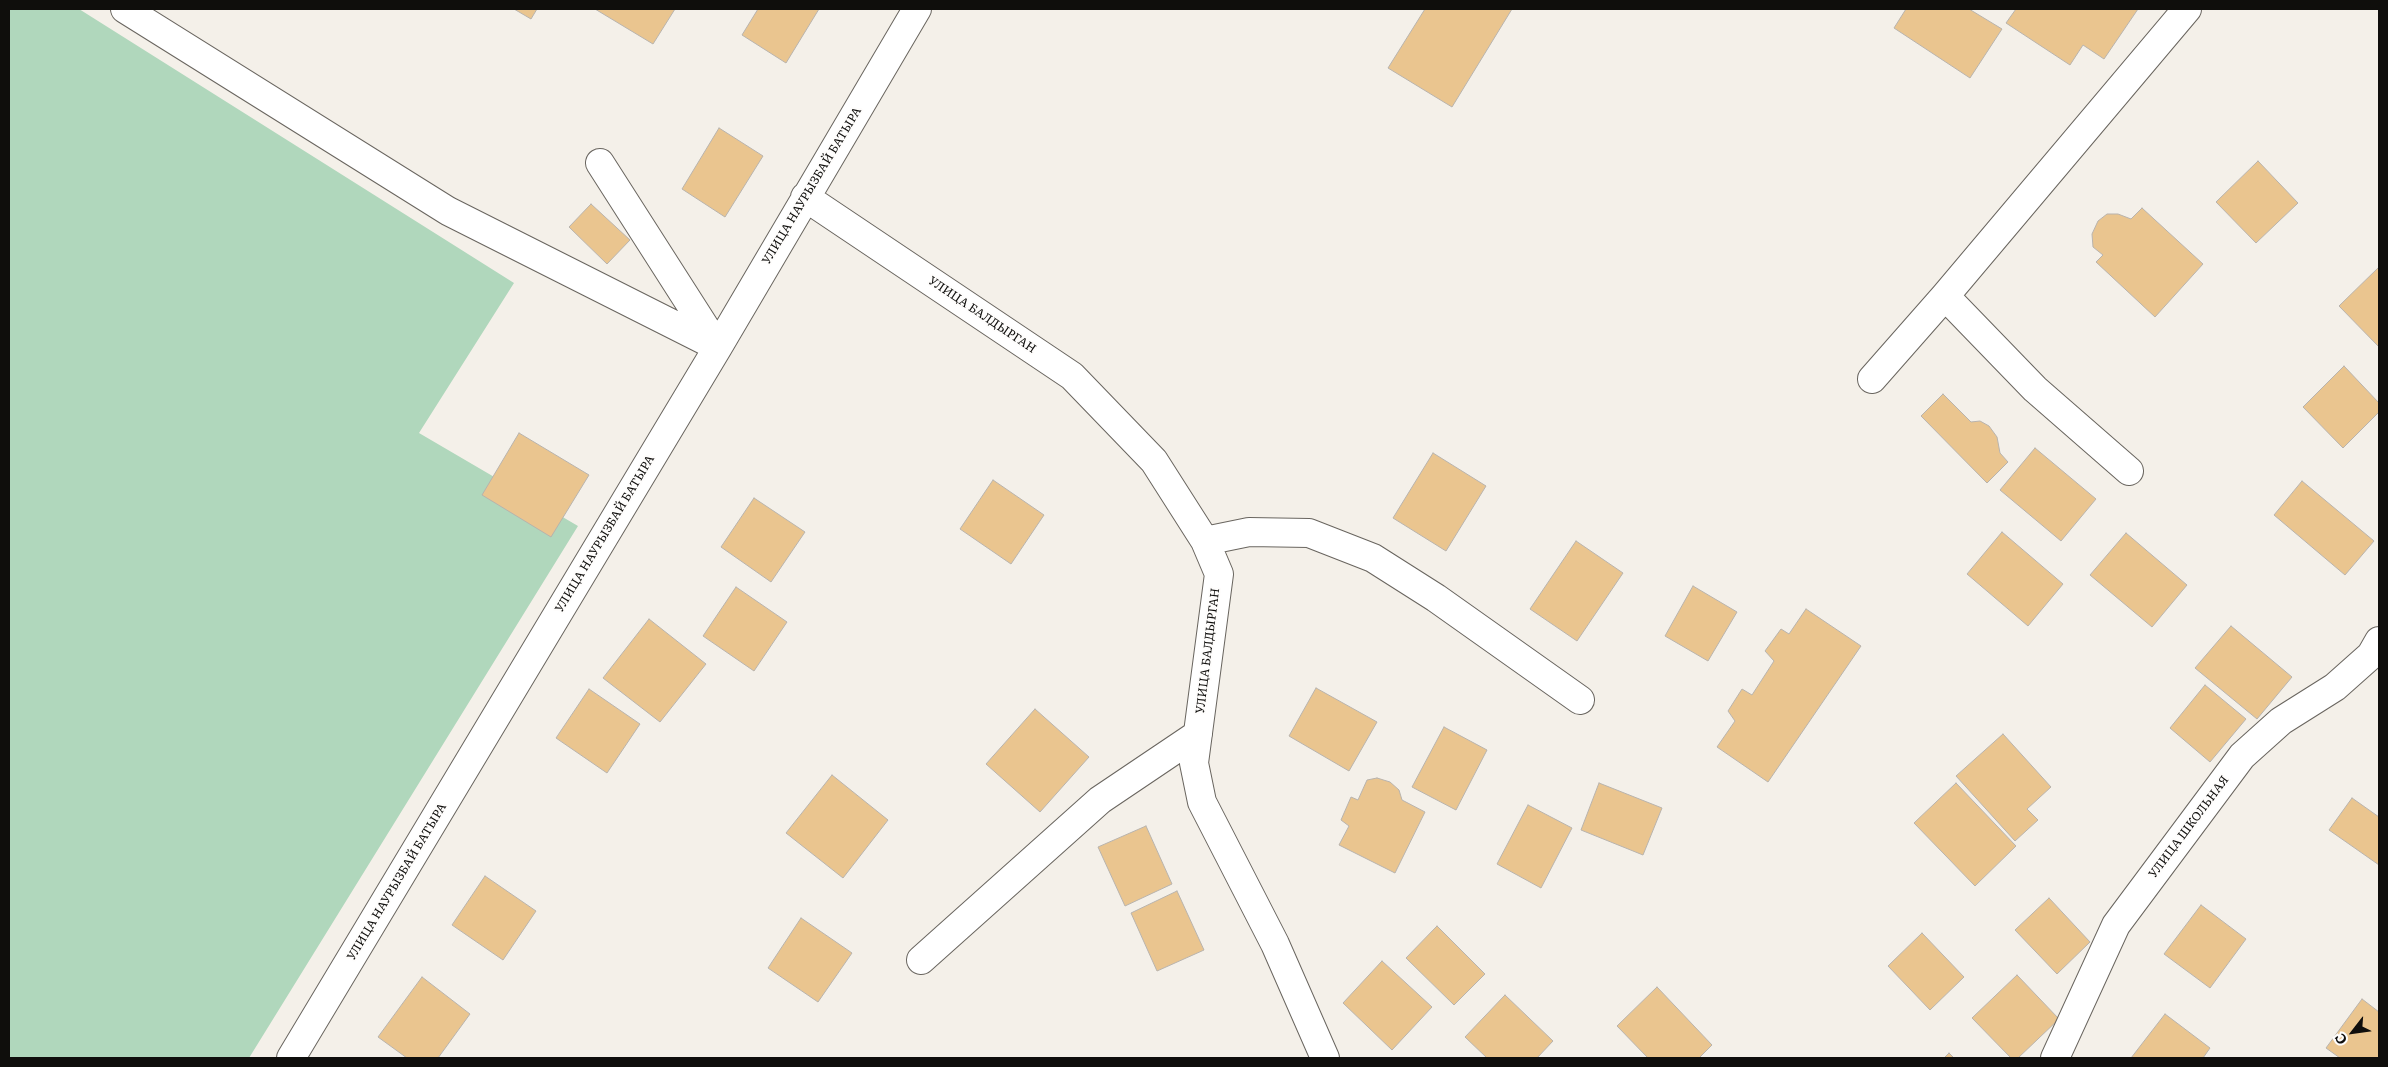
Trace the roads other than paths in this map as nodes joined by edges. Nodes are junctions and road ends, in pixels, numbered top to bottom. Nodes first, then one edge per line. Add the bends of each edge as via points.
1 (125, 9) edge
2 (917, 9) edge
3 (2187, 9) edge
4 (600, 163) dead end
5 (805, 198) junction
6 (1945, 296) junction
7 (718, 347) junction
8 (1872, 379) dead end
9 (2129, 471) dead end
10 (1205, 541) junction
11 (2379, 641) edge
12 (1580, 700) dead end
13 (1198, 734) junction
14 (921, 960) dead end
15 (291, 1058) edge
16 (1325, 1058) edge
17 (2055, 1058) edge

1 - 7 street via 448,212
2 - 5 street, УЛИЦА НАУРЫЗБАЙ БАТЫРА
3 - 6 street
4 - 7 street
5 - 7 street, УЛИЦА НАУРЫЗБАЙ БАТЫРА
5 - 10 street, УЛИЦА БАЛДЫРГАН via 1072,376 1154,461
6 - 8 street
6 - 9 street via 2035,389
7 - 15 street, УЛИЦА НАУРЫЗБАЙ БАТЫРА
10 - 12 street via 1249,532 1309,532 1373,558 1436,598
10 - 13 street, УЛИЦА БАЛДЫРГАН via 1218,574
11 - 17 street, УЛИЦА ШКОЛЬНАЯ via 2370,655 2335,687 2281,721 2242,756 2116,925
13 - 14 street via 1100,800
13 - 16 street, УЛИЦА БАЛДЫРГАН via 1194,763 1202,802 1275,944

